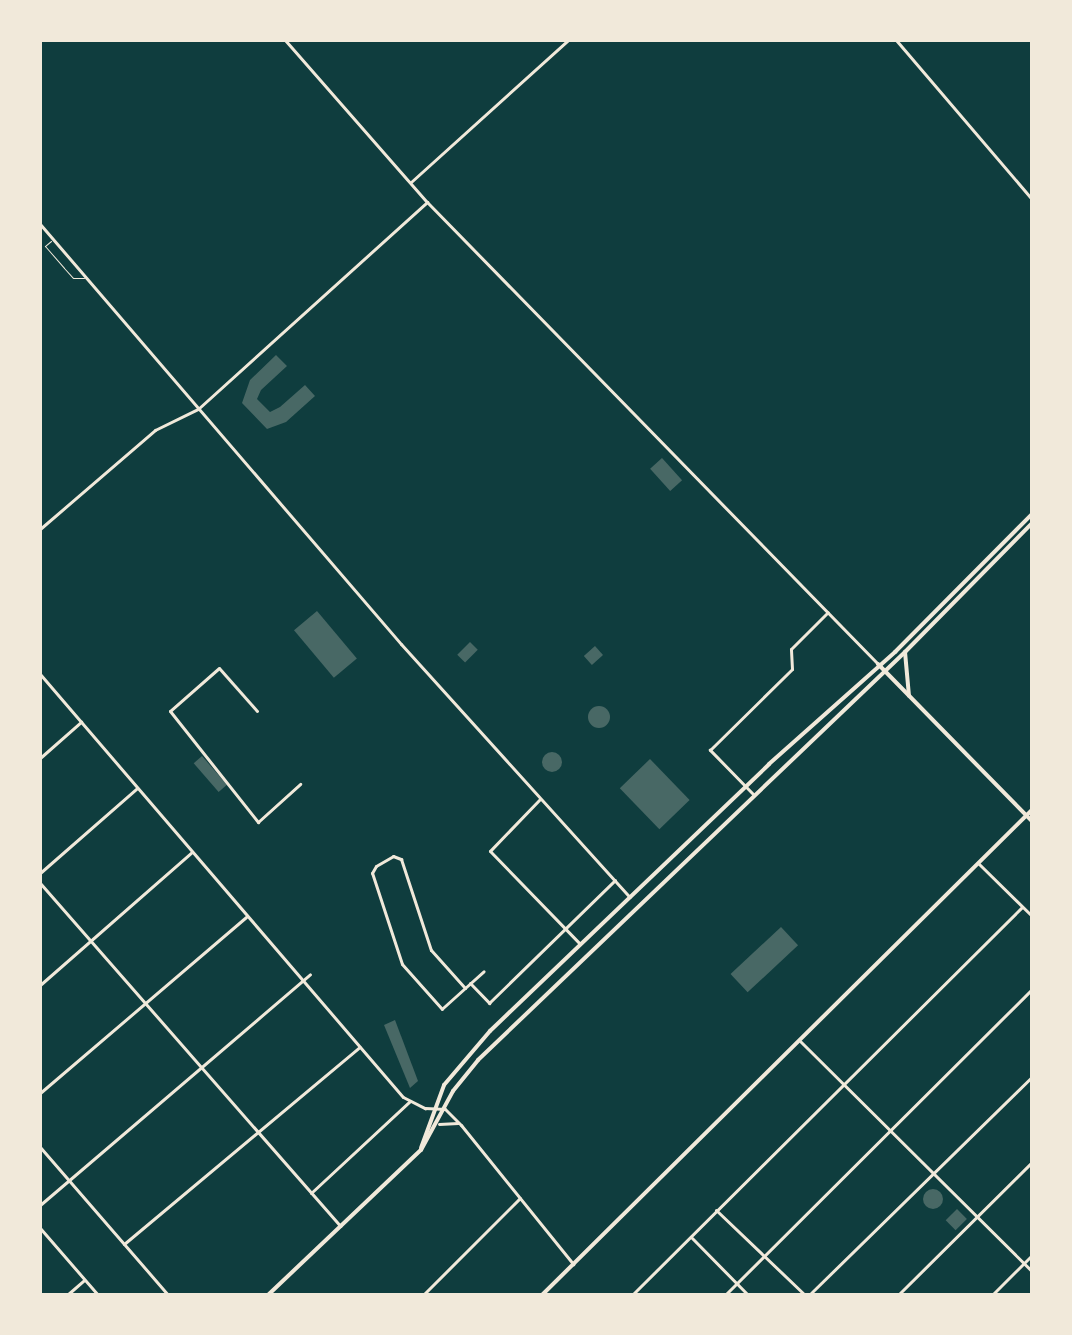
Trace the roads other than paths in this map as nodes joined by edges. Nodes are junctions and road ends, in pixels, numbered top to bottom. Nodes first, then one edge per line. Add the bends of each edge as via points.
1 (285, 40) edge
2 (568, 40) edge
3 (896, 40) edge
4 (411, 182) junction
5 (1032, 199) edge
6 (427, 202) junction
7 (40, 224) edge
8 (53, 239) junction
9 (89, 281) junction
10 (198, 409) junction
11 (1032, 514) edge
12 (1032, 523) edge
13 (40, 529) edge
14 (828, 612) junction
15 (905, 652) junction
16 (878, 664) junction
17 (884, 671) junction
18 (40, 674) edge
19 (909, 696) junction
20 (257, 711) dead end
21 (81, 722) junction
22 (40, 758) edge
23 (300, 784) dead end
24 (746, 787) junction
25 (137, 788) junction
26 (753, 794) junction
27 (540, 799) junction
28 (1032, 810) edge
29 (1027, 816) junction
30 (1032, 821) edge
31 (192, 853) junction
32 (978, 863) junction
33 (40, 873) edge
34 (615, 880) junction
35 (40, 883) edge
36 (630, 897) junction
37 (1022, 907) junction
38 (1032, 916) edge
39 (246, 917) junction
40 (565, 928) junction
41 (90, 941) junction
42 (580, 944) junction
43 (484, 971) dead end
44 (310, 974) dead end
45 (302, 981) junction
46 (470, 983) junction
47 (40, 985) edge
48 (465, 988) junction
49 (1032, 989) edge
50 (145, 1003) junction
51 (800, 1041) junction
52 (360, 1047) junction
53 (471, 1052) junction
54 (478, 1060) junction
55 (201, 1067) junction
56 (1032, 1077) edge
57 (846, 1086) junction
58 (40, 1093) edge
59 (410, 1101) junction
60 (435, 1106) junction
61 (445, 1109) junction
62 (439, 1124) junction
63 (461, 1125) junction
64 (891, 1130) junction
65 (258, 1132) junction
66 (40, 1147) edge
67 (421, 1150) junction
68 (1032, 1162) edge
69 (936, 1175) junction
70 (69, 1181) junction
71 (311, 1193) junction
72 (520, 1198) junction
73 (40, 1205) edge
74 (716, 1210) junction
75 (976, 1216) junction
76 (340, 1226) junction
77 (40, 1228) edge
78 (691, 1237) junction
79 (124, 1244) junction
80 (763, 1255) junction
81 (1032, 1255) edge
82 (1024, 1263) junction
83 (573, 1264) junction
84 (1032, 1271) edge
85 (84, 1280) junction
86 (737, 1283) junction
87 (67, 1295) edge
88 (98, 1295) edge
89 (168, 1295) edge
90 (268, 1295) edge
91 (423, 1295) edge
92 (542, 1295) edge
93 (632, 1295) edge
94 (725, 1295) edge
95 (748, 1295) edge
96 (807, 1295) edge
97 (898, 1295) edge
98 (992, 1295) edge

1 - 4 street
2 - 4 street
3 - 5 street
4 - 6 street
6 - 10 street
6 - 14 street
7 - 8 street
8 - 9 street
8 - 9 lane via 45,246 73,278
9 - 10 street
10 - 13 street via 155,430
10 - 27 street
11 - 16 street
12 - 15 street
14 - 16 street
14 - 24 street via 791,649 792,669 710,750
15 - 17 street
15 - 19 street
16 - 17 street
16 - 24 street
17 - 19 street
17 - 26 street
18 - 21 street
19 - 29 street
20 - 23 street via 219,668 170,711 237,789 232,792 258,822
21 - 22 street
21 - 25 street
24 - 26 street
24 - 36 street
25 - 31 street
25 - 33 street
26 - 54 street
27 - 34 street
27 - 40 street via 490,851
28 - 29 street
29 - 30 street
29 - 32 street
31 - 39 street
31 - 41 street
32 - 37 street
32 - 51 street
34 - 36 street
34 - 40 street
35 - 41 street
36 - 42 street
37 - 38 street
37 - 57 street
39 - 45 street
39 - 50 street
40 - 42 street
40 - 46 street via 489,1003
41 - 47 street
41 - 50 street
42 - 53 street
43 - 46 street
44 - 45 street
45 - 52 street
45 - 55 street
46 - 48 street
48 - 48 street via 431,950 401,859 388,857 372,873 402,964 442,1009
49 - 64 street
50 - 55 street
50 - 58 street
51 - 57 street
51 - 83 street
52 - 59 street
52 - 65 street
53 - 54 street
53 - 60 street via 444,1085
54 - 61 street
55 - 65 street
55 - 70 street
56 - 69 street
57 - 64 street
57 - 74 street
59 - 60 street
59 - 71 street
60 - 61 street
60 - 67 street
61 - 62 street
61 - 63 street
62 - 63 street
62 - 67 street
63 - 72 street
64 - 69 street
64 - 80 street
65 - 71 street
65 - 79 street
66 - 70 street
67 - 76 street
68 - 75 street
69 - 75 street
69 - 96 street
70 - 73 street
70 - 79 street
71 - 76 street
72 - 83 street
72 - 91 street
74 - 78 street
74 - 80 street
75 - 82 street
75 - 97 street
76 - 90 street
77 - 85 street
78 - 86 street
78 - 93 street
79 - 89 street
80 - 86 street
80 - 96 street
81 - 82 street
82 - 84 street
82 - 98 street
83 - 92 street
85 - 87 street
85 - 88 street
86 - 94 street
86 - 95 street

